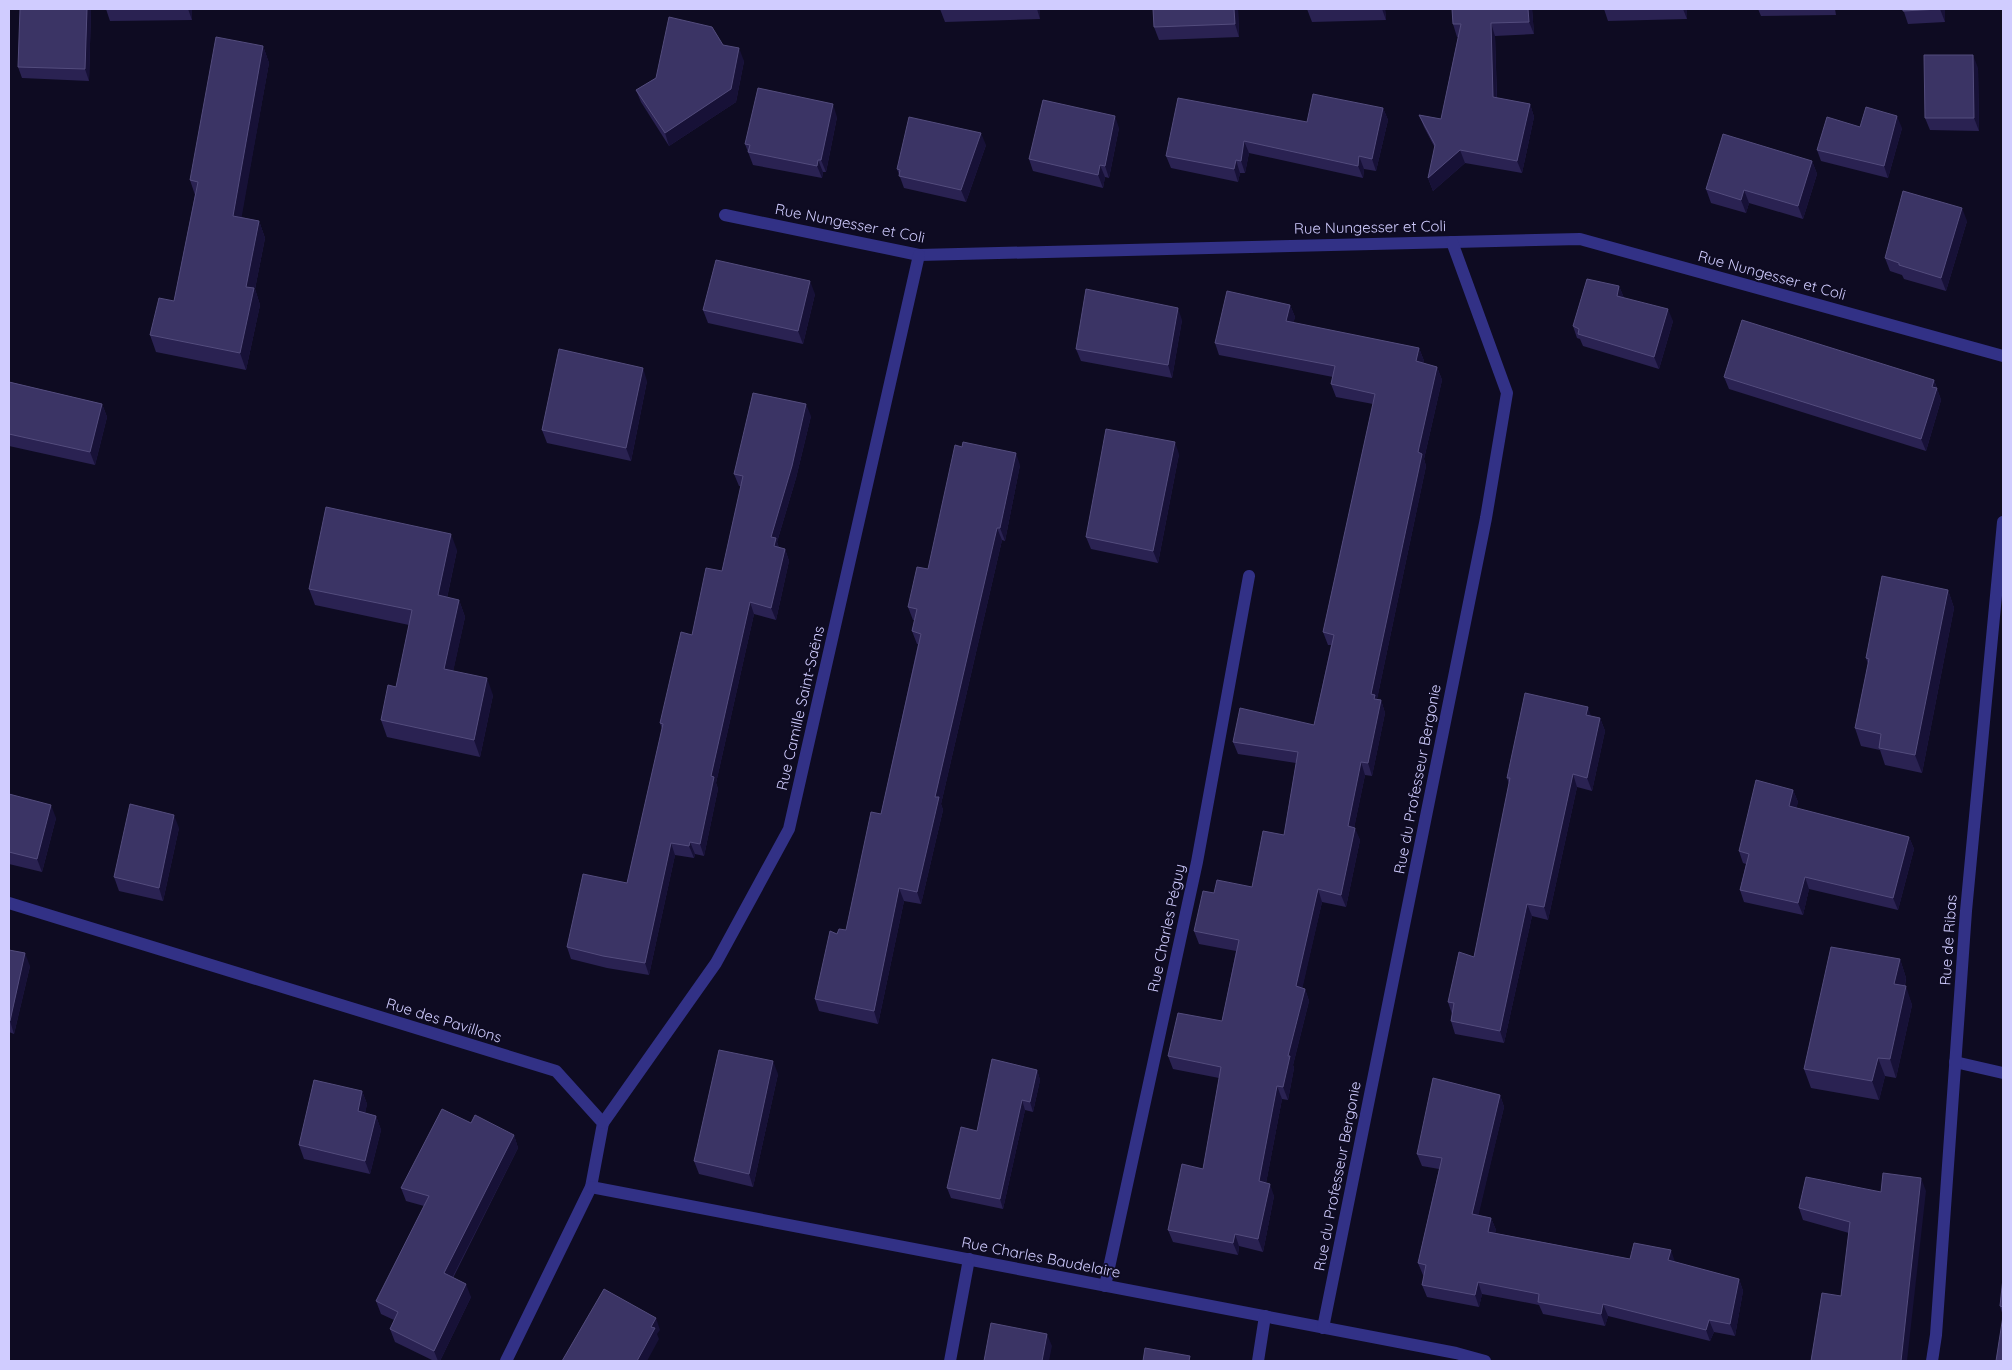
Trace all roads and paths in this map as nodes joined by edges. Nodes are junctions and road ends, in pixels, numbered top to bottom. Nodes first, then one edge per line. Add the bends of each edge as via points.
1 (725, 215) dead end
2 (1452, 242) junction
3 (919, 255) junction
4 (2003, 356) edge
5 (2003, 522) edge
6 (1249, 576) dead end
7 (9, 903) edge
8 (1955, 1062) junction
9 (2003, 1072) edge
10 (603, 1123) junction
11 (591, 1187) junction
12 (970, 1259) junction
13 (1105, 1286) junction
14 (1265, 1316) junction
15 (1323, 1328) junction
16 (506, 1361) edge
17 (950, 1361) edge
18 (1258, 1361) edge
19 (1486, 1361) edge
20 (1932, 1361) edge

1 - 3 street, Rue Nungesser et Coli
2 - 3 street, Rue Nungesser et Coli
2 - 4 street, Rue Nungesser et Coli via 1580,239
2 - 15 street, Rue du Professeur Bergonie via 1507,393 1486,518
3 - 10 street, Rue Camille Saint-Saëns via 789,829 716,963
5 - 8 street, Rue de Ribas via 1966,910
6 - 13 street, Rue Charles Péguy via 1197,862
7 - 10 street, Rue des Pavillons via 556,1071
8 - 9 street
8 - 20 street, Rue de Ribas
10 - 11 street
11 - 12 street, Rue Charles Baudelaire
11 - 16 street
12 - 13 street, Rue Charles Baudelaire
12 - 17 street
13 - 14 street, Rue Charles Baudelaire
14 - 15 street, Rue Charles Baudelaire
14 - 18 street
15 - 19 street, Rue Charles Baudelaire

